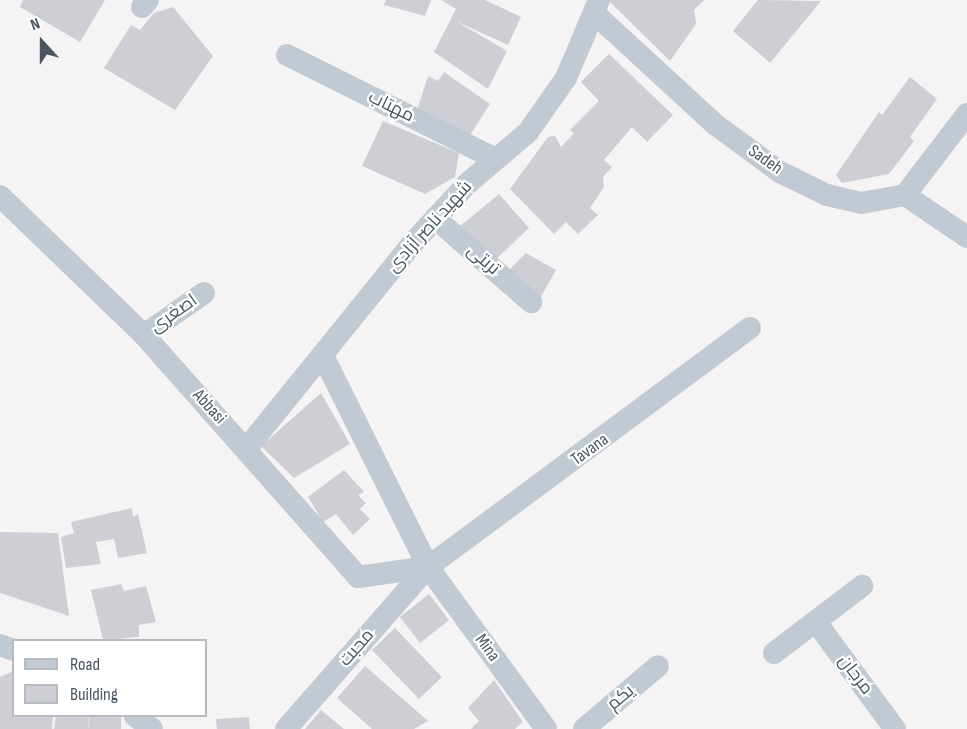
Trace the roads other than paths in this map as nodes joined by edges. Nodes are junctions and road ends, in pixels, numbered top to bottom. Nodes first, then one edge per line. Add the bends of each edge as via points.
1 (597, 6) edge
2 (287, 55) dead end
3 (967, 114) edge
4 (496, 159) junction
5 (905, 195) junction
6 (0, 196) edge
7 (435, 218) junction
8 (967, 237) edge
9 (204, 293) dead end
10 (531, 302) dead end
11 (750, 328) dead end
12 (144, 335) junction
13 (324, 358) junction
14 (246, 448) junction
15 (428, 567) junction
16 (862, 586) dead end
17 (816, 622) junction
18 (774, 653) dead end
19 (658, 666) dead end
20 (136, 717) edge
21 (152, 729) edge
22 (286, 729) edge
23 (546, 729) edge
24 (584, 729) edge
25 (895, 729) edge

1 - 4 street, شهید ناصر آزادی via 549,106 528,132
1 - 5 street, Sadeh via 717,125 780,172 827,195 861,203
2 - 4 street, مهتاب
3 - 5 street
4 - 7 street, شهید ناصر آزادی
5 - 8 street
6 - 12 street, Abbasi
7 - 10 street, تربتی
7 - 13 street, شهید ناصر آزادی
9 - 12 street, اصغری
11 - 15 street, Tavana
12 - 14 street, Abbasi
13 - 14 street, شهید ناصر آزادی
13 - 15 street, Mina
14 - 15 street, Abbasi via 358,577
15 - 22 street, محبت
15 - 23 street, Mina
16 - 17 street
17 - 18 street
17 - 25 street, مرجان
19 - 24 street, یکم
20 - 21 street

